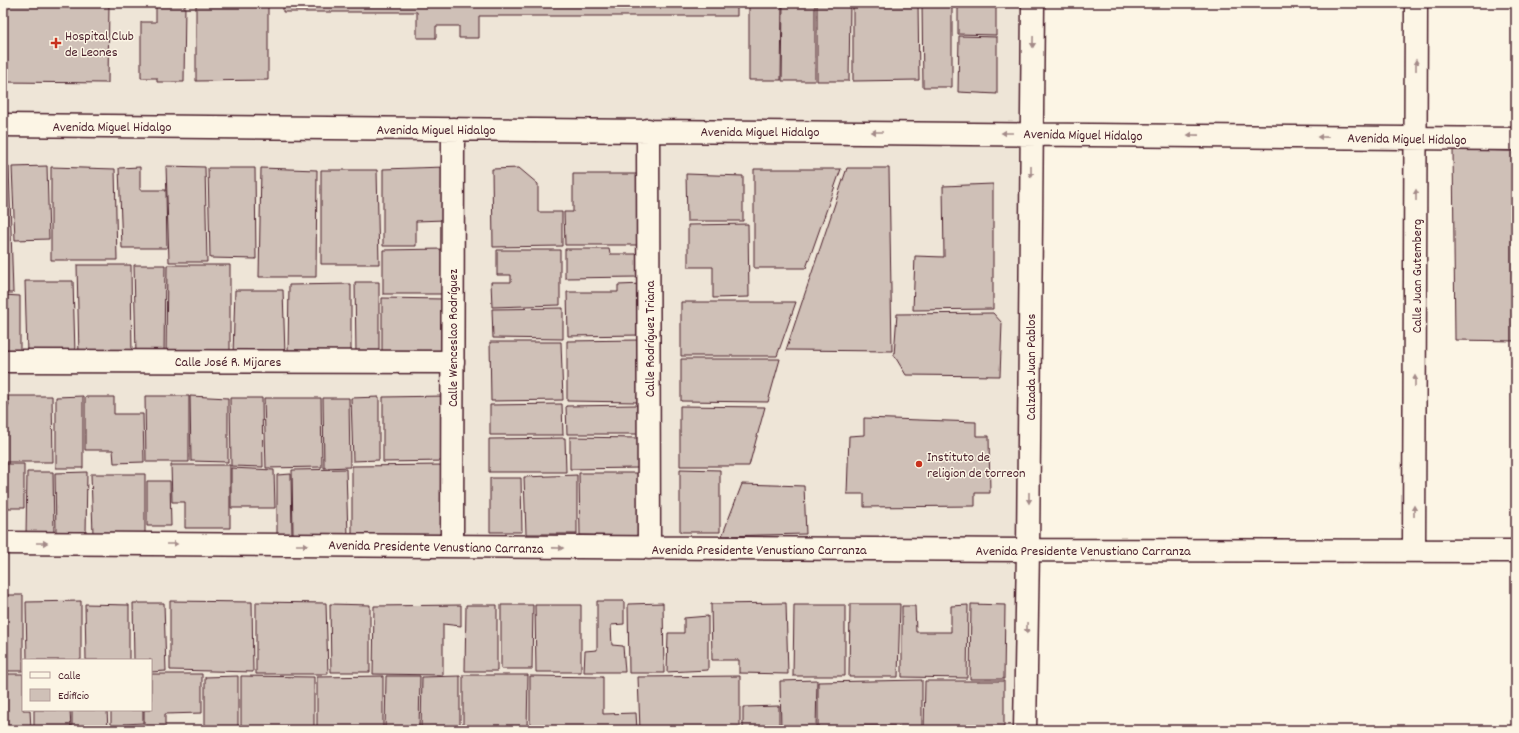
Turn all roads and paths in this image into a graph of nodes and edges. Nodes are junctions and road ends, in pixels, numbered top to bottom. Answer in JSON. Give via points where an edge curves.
{"nodes":[{"id":1,"x":1033,"y":3,"type":"edge"},
{"id":2,"x":1416,"y":3,"type":"edge"},
{"id":3,"x":3,"y":125,"type":"edge"},
{"id":4,"x":453,"y":129,"type":"junction"},
{"id":5,"x":648,"y":130,"type":"junction"},
{"id":6,"x":1032,"y":134,"type":"junction"},
{"id":7,"x":1417,"y":138,"type":"junction"},
{"id":8,"x":1516,"y":139,"type":"edge"},
{"id":9,"x":3,"y":361,"type":"edge"},
{"id":10,"x":453,"y":362,"type":"junction"},
{"id":11,"x":3,"y":543,"type":"edge"},
{"id":12,"x":452,"y":546,"type":"junction"},
{"id":13,"x":649,"y":548,"type":"junction"},
{"id":14,"x":1028,"y":550,"type":"junction"},
{"id":15,"x":1414,"y":550,"type":"junction"},
{"id":16,"x":1516,"y":551,"type":"edge"},
{"id":17,"x":1024,"y":730,"type":"edge"}],
"edges":[{"from":1,"to":6,"type":"street","name":"Calzada Juan Pablos","one_way":true},
{"from":7,"to":2,"type":"street","name":"Calle Juan Gutemberg","one_way":true},
{"from":3,"to":4,"type":"street","name":"Avenida Miguel Hidalgo"},
{"from":4,"to":5,"type":"street","name":"Avenida Miguel Hidalgo"},
{"from":4,"to":10,"type":"street","name":"Calle Wenceslao Rodríguez"},
{"from":6,"to":5,"type":"street","name":"Avenida Miguel Hidalgo","one_way":true},
{"from":5,"to":13,"type":"street","name":"Calle Rodríguez Triana"},
{"from":7,"to":6,"type":"street","name":"Avenida Miguel Hidalgo","one_way":true},
{"from":6,"to":14,"type":"street","name":"Calzada Juan Pablos","one_way":true},
{"from":7,"to":8,"type":"street","name":"Avenida Miguel Hidalgo"},
{"from":15,"to":7,"type":"street","name":"Calle Juan Gutemberg","one_way":true},
{"from":9,"to":10,"type":"street","name":"Calle José R. Mijares"},
{"from":10,"to":12,"type":"street","name":"Calle Wenceslao Rodríguez"},
{"from":11,"to":12,"type":"street","name":"Avenida Presidente Venustiano Carranza","one_way":true},
{"from":12,"to":13,"type":"street","name":"Avenida Presidente Venustiano Carranza","one_way":true},
{"from":13,"to":14,"type":"street","name":"Avenida Presidente Venustiano Carranza"},
{"from":14,"to":15,"type":"street","name":"Avenida Presidente Venustiano Carranza"},
{"from":14,"to":17,"type":"street","name":"Calzada Juan Pablos","one_way":true},
{"from":15,"to":16,"type":"street","name":"Avenida Presidente Venustiano Carranza"}]}
